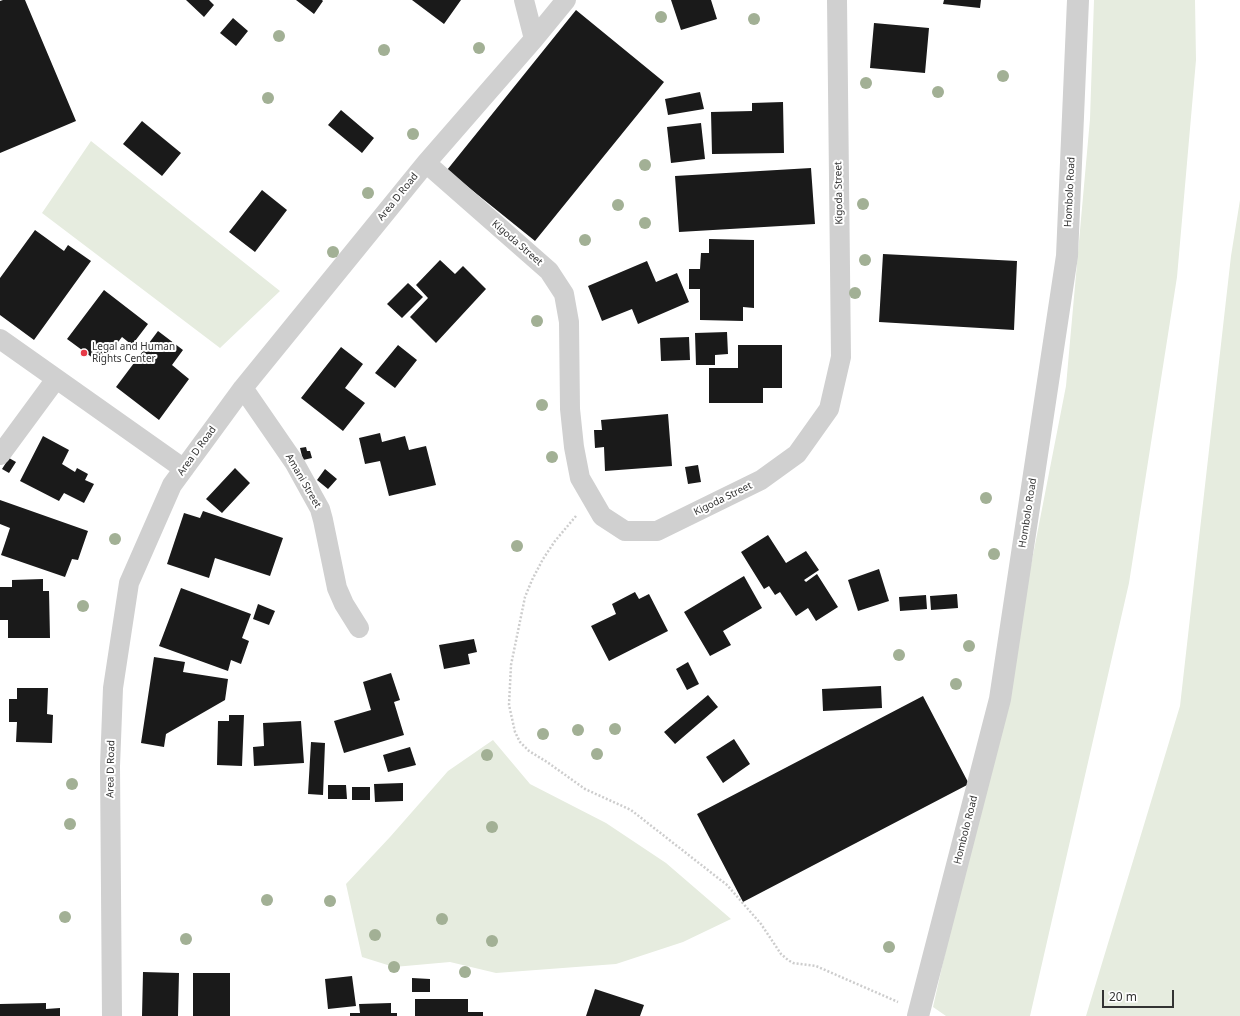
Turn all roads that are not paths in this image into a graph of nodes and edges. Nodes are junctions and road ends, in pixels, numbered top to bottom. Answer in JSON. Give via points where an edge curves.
{"nodes":[{"id":1,"x":524,"y":0,"type":"edge"},
{"id":2,"x":566,"y":0,"type":"edge"},
{"id":3,"x":837,"y":0,"type":"edge"},
{"id":4,"x":1078,"y":0,"type":"edge"},
{"id":5,"x":534,"y":39,"type":"junction"},
{"id":6,"x":426,"y":163,"type":"junction"},
{"id":7,"x":0,"y":339,"type":"edge"},
{"id":8,"x":56,"y":379,"type":"junction"},
{"id":9,"x":243,"y":388,"type":"junction"},
{"id":10,"x":0,"y":454,"type":"edge"},
{"id":11,"x":184,"y":469,"type":"junction"},
{"id":12,"x":359,"y":628,"type":"dead end"},
{"id":13,"x":918,"y":1013,"type":"edge"},
{"id":14,"x":112,"y":1016,"type":"edge"}],
"edges":[{"from":1,"to":5,"type":"street"},
{"from":2,"to":5,"type":"street","name":"Area D Road"},
{"from":3,"to":6,"type":"street","name":"Kigoda Street","via":[[841,357],[830,409],[798,454],[761,480],[657,531],[625,531],[602,516],[580,478],[570,409],[569,322],[564,294],[549,271]]},
{"from":4,"to":13,"type":"street","name":"Hombolo Road","via":[[1067,256],[1000,699]]},
{"from":5,"to":6,"type":"street","name":"Area D Road"},
{"from":6,"to":9,"type":"street","name":"Area D Road"},
{"from":7,"to":8,"type":"street"},
{"from":8,"to":10,"type":"street"},
{"from":8,"to":11,"type":"street"},
{"from":9,"to":11,"type":"street","name":"Area D Road"},
{"from":9,"to":12,"type":"street","name":"Amani Street","via":[[294,462],[320,509],[337,588]]},
{"from":11,"to":14,"type":"street","name":"Area D Road","via":[[172,485],[129,583],[113,688],[110,766]]}]}
